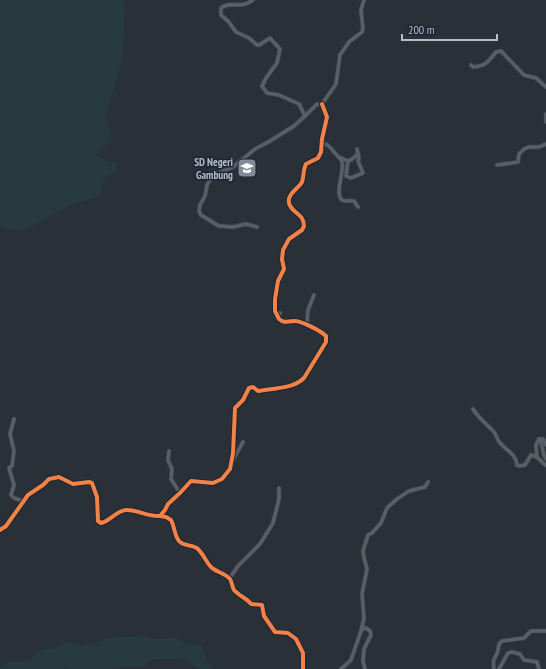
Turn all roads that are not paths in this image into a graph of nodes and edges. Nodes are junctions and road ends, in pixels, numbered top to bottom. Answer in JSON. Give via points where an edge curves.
{"nodes":[{"id":1,"x":253,"y":0,"type":"edge"},
{"id":2,"x":364,"y":0,"type":"edge"},
{"id":3,"x":471,"y":65,"type":"dead end"},
{"id":4,"x":546,"y":87,"type":"edge"},
{"id":5,"x":322,"y":104,"type":"junction"},
{"id":6,"x":546,"y":114,"type":"edge"},
{"id":7,"x":304,"y":116,"type":"junction"},
{"id":8,"x":546,"y":122,"type":"edge"},
{"id":9,"x":322,"y":143,"type":"junction"},
{"id":10,"x":546,"y":144,"type":"edge"},
{"id":11,"x":357,"y":149,"type":"dead end"},
{"id":12,"x":358,"y":154,"type":"junction"},
{"id":13,"x":339,"y":157,"type":"junction"},
{"id":14,"x":348,"y":161,"type":"junction"},
{"id":15,"x":497,"y":164,"type":"dead end"},
{"id":16,"x":358,"y":207,"type":"dead end"},
{"id":17,"x":257,"y":227,"type":"dead end"},
{"id":18,"x":314,"y":294,"type":"dead end"},
{"id":19,"x":280,"y":313,"type":"dead end"},
{"id":20,"x":277,"y":318,"type":"junction"},
{"id":21,"x":307,"y":325,"type":"junction"},
{"id":22,"x":473,"y":409,"type":"dead end"},
{"id":23,"x":14,"y":420,"type":"dead end"},
{"id":24,"x":539,"y":439,"type":"junction"},
{"id":25,"x":243,"y":442,"type":"dead end"},
{"id":26,"x":546,"y":445,"type":"edge"},
{"id":27,"x":169,"y":451,"type":"dead end"},
{"id":28,"x":537,"y":457,"type":"junction"},
{"id":29,"x":546,"y":458,"type":"edge"},
{"id":30,"x":544,"y":465,"type":"dead end"},
{"id":31,"x":230,"y":469,"type":"junction"},
{"id":32,"x":428,"y":482,"type":"dead end"},
{"id":33,"x":279,"y":488,"type":"dead end"},
{"id":34,"x":180,"y":494,"type":"junction"},
{"id":35,"x":22,"y":501,"type":"junction"},
{"id":36,"x":160,"y":516,"type":"junction"},
{"id":37,"x":0,"y":530,"type":"edge"},
{"id":38,"x":230,"y":579,"type":"junction"},
{"id":39,"x":360,"y":631,"type":"junction"},
{"id":40,"x":546,"y":631,"type":"edge"},
{"id":41,"x":302,"y":669,"type":"edge"},
{"id":42,"x":341,"y":669,"type":"edge"},
{"id":43,"x":364,"y":669,"type":"edge"},
{"id":44,"x":494,"y":669,"type":"edge"},
{"id":45,"x":499,"y":669,"type":"edge"},
{"id":46,"x":539,"y":669,"type":"edge"}],
"edges":[{"from":1,"to":7,"type":"street","via":[[243,5],[224,6],[220,10],[221,15],[236,32],[257,45],[270,38],[280,49],[277,63],[262,83],[262,87],[268,93],[298,104]]},
{"from":2,"to":5,"type":"street","via":[[362,32],[349,42],[340,55],[336,84]]},
{"from":3,"to":4,"type":"street","via":[[485,65],[496,52],[501,51],[524,75],[536,78]]},
{"from":5,"to":7,"type":"street","via":[[317,104]]},
{"from":5,"to":9,"type":"street","via":[[327,117]]},
{"from":6,"to":8,"type":"street"},
{"from":7,"to":17,"type":"street","via":[[294,126],[255,149],[233,166],[213,175],[207,185],[199,208],[201,215],[219,226],[233,227],[246,224]]},
{"from":9,"to":13,"type":"street","via":[[331,147]]},
{"from":9,"to":20,"type":"street","via":[[321,155],[306,164],[302,181],[289,198],[289,205],[302,217],[304,226],[289,239],[283,250],[284,268],[278,281],[275,299]]},
{"from":10,"to":15,"type":"street","via":[[524,149],[518,156],[518,162]]},
{"from":11,"to":12,"type":"street"},
{"from":12,"to":14,"type":"street"},
{"from":12,"to":14,"type":"street","via":[[363,172],[352,178],[346,177]]},
{"from":13,"to":14,"type":"street"},
{"from":13,"to":16,"type":"street","via":[[343,168],[340,197],[345,201],[354,201]]},
{"from":18,"to":21,"type":"street","via":[[308,310]]},
{"from":19,"to":20,"type":"street"},
{"from":20,"to":21,"type":"street","via":[[284,322],[295,321]]},
{"from":21,"to":31,"type":"street","via":[[326,335],[326,342],[300,382],[260,391],[252,387],[247,390],[243,400],[235,408]]},
{"from":22,"to":28,"type":"street","via":[[494,432],[499,443],[513,455],[517,465],[525,465],[531,455]]},
{"from":23,"to":35,"type":"street","via":[[10,432],[14,456],[13,466],[9,468],[14,485],[11,495]]},
{"from":24,"to":26,"type":"street","via":[[543,439]]},
{"from":24,"to":28,"type":"street","via":[[536,445]]},
{"from":24,"to":29,"type":"street"},
{"from":25,"to":31,"type":"street"},
{"from":27,"to":34,"type":"street","via":[[172,479]]},
{"from":28,"to":30,"type":"street"},
{"from":31,"to":34,"type":"street","via":[[216,482],[191,481]]},
{"from":32,"to":39,"type":"street","via":[[423,488],[409,491],[396,499],[387,508],[381,523],[368,535],[363,551],[367,568],[362,594],[364,618]]},
{"from":33,"to":38,"type":"street","via":[[273,523],[260,544],[238,566]]},
{"from":34,"to":36,"type":"street","via":[[168,504]]},
{"from":35,"to":36,"type":"street","via":[[49,480],[61,478],[74,484],[91,482],[97,497],[98,521],[103,523],[127,510]]},
{"from":35,"to":37,"type":"street","via":[[6,526]]},
{"from":36,"to":38,"type":"street","via":[[171,520],[176,538],[180,542],[195,547],[212,568]]},
{"from":38,"to":41,"type":"street","via":[[234,590],[240,596],[249,600],[251,604],[262,604],[264,616],[274,631],[288,633],[296,639],[303,653]]},
{"from":39,"to":42,"type":"street","via":[[350,660]]},
{"from":39,"to":43,"type":"street","via":[[367,628],[371,635],[364,649]]},
{"from":40,"to":44,"type":"street","via":[[532,631],[524,638],[502,641],[493,660]]},
{"from":45,"to":46,"type":"street","via":[[507,655],[512,652],[520,654],[524,660],[537,662]]}]}
